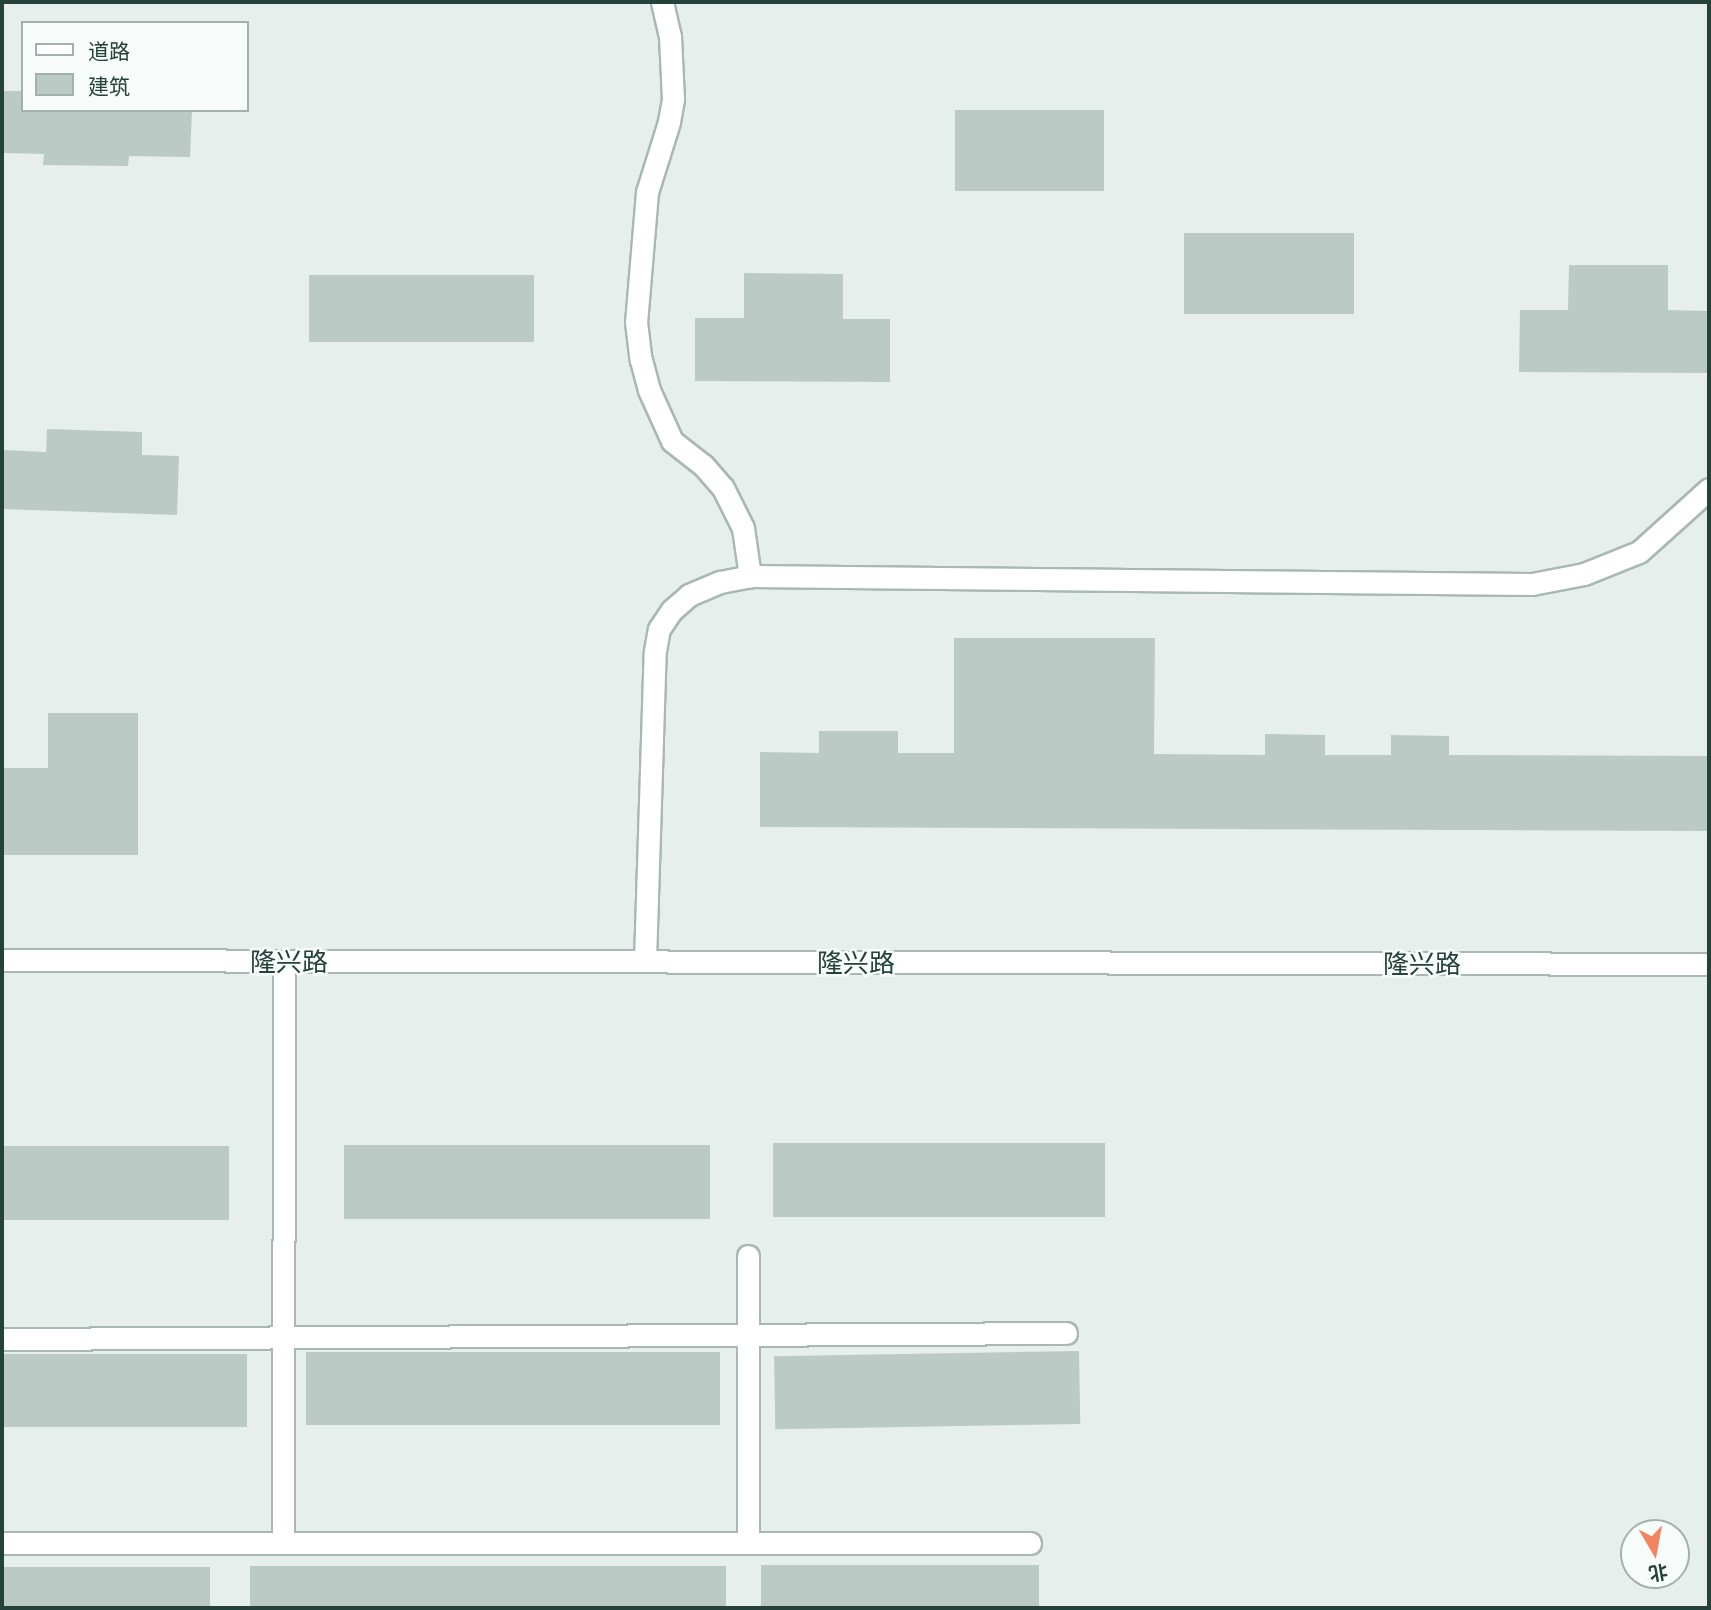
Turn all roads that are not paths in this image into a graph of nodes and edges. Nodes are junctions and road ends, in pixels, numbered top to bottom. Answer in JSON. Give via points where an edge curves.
{"nodes":[{"id":1,"x":662,"y":2,"type":"edge"},
{"id":2,"x":1709,"y":489,"type":"edge"},
{"id":3,"x":750,"y":576,"type":"junction"},
{"id":4,"x":2,"y":960,"type":"edge"},
{"id":5,"x":284,"y":961,"type":"junction"},
{"id":6,"x":645,"y":961,"type":"junction"},
{"id":7,"x":1709,"y":964,"type":"edge"},
{"id":8,"x":748,"y":1256,"type":"dead end"},
{"id":9,"x":1066,"y":1333,"type":"dead end"},
{"id":10,"x":748,"y":1335,"type":"junction"},
{"id":11,"x":284,"y":1338,"type":"junction"},
{"id":12,"x":2,"y":1339,"type":"edge"},
{"id":13,"x":284,"y":1543,"type":"junction"},
{"id":14,"x":748,"y":1543,"type":"junction"},
{"id":15,"x":1030,"y":1543,"type":"dead end"},
{"id":16,"x":2,"y":1544,"type":"edge"}],
"edges":[{"from":1,"to":3,"type":"street","via":[[670,36],[673,99],[647,192],[636,322],[641,360],[671,441],[703,465],[723,488],[743,528]]},
{"from":2,"to":3,"type":"street","via":[[1639,552],[1584,574],[1532,584]]},
{"from":3,"to":6,"type":"street","via":[[689,595],[659,629]]},
{"from":4,"to":5,"type":"street","name":"隆兴路"},
{"from":5,"to":6,"type":"street","name":"隆兴路"},
{"from":5,"to":11,"type":"street"},
{"from":6,"to":7,"type":"street","name":"隆兴路"},
{"from":8,"to":10,"type":"street"},
{"from":9,"to":10,"type":"street"},
{"from":10,"to":11,"type":"street"},
{"from":10,"to":14,"type":"street"},
{"from":11,"to":12,"type":"street"},
{"from":11,"to":13,"type":"street"},
{"from":13,"to":14,"type":"street"},
{"from":13,"to":16,"type":"street"},
{"from":14,"to":15,"type":"street"}]}
